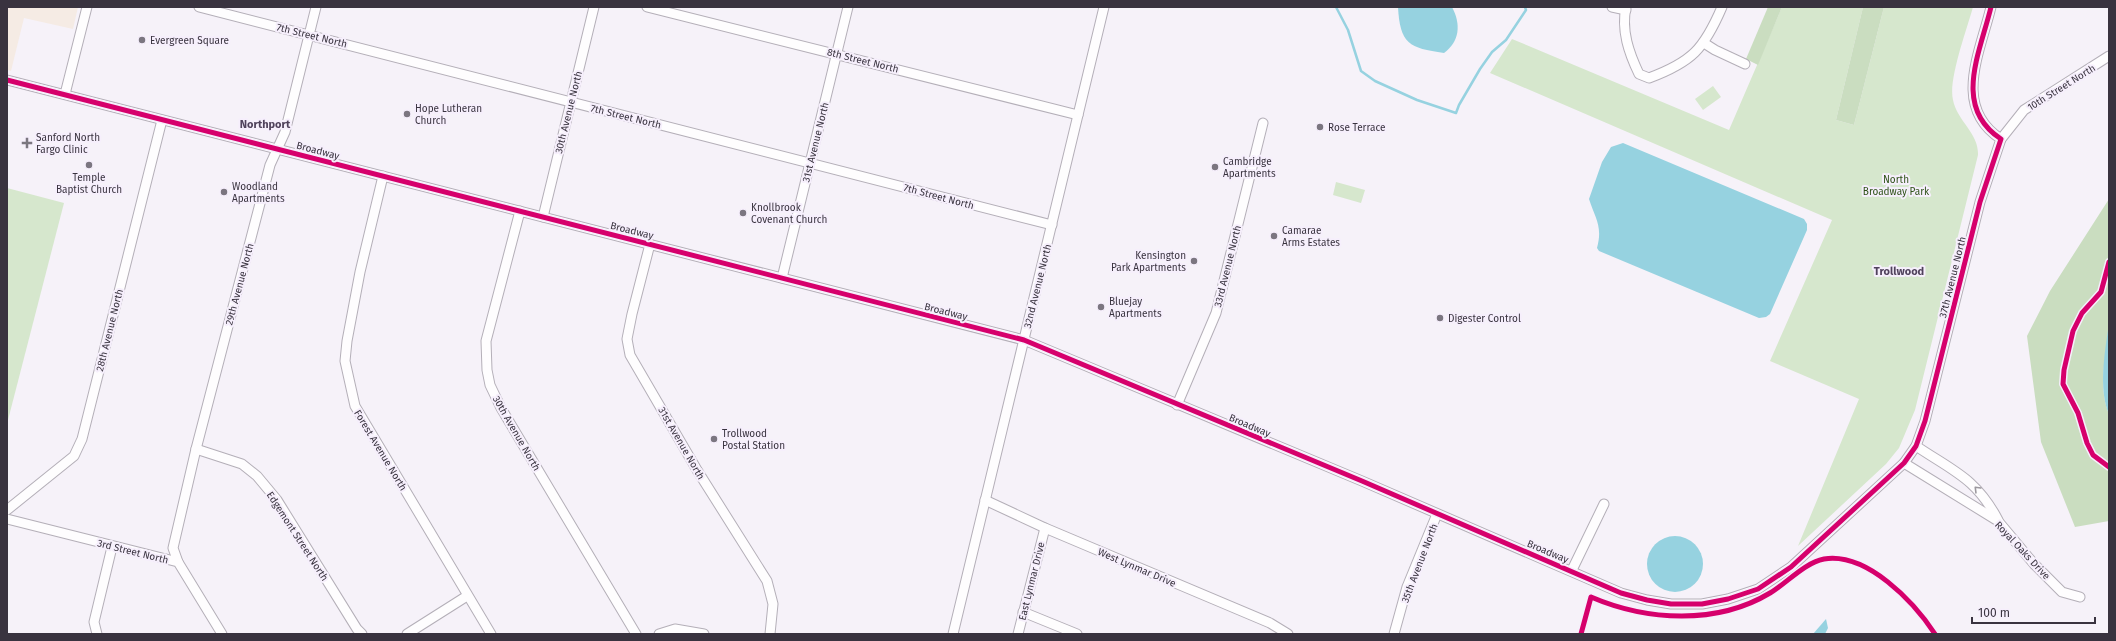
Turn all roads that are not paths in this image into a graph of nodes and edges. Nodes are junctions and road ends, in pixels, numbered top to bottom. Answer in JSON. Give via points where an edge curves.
{"nodes":[{"id":1,"x":87,"y":7,"type":"edge"},
{"id":2,"x":199,"y":7,"type":"edge"},
{"id":3,"x":316,"y":7,"type":"edge"},
{"id":4,"x":594,"y":7,"type":"edge"},
{"id":5,"x":647,"y":7,"type":"edge"},
{"id":6,"x":848,"y":7,"type":"edge"},
{"id":7,"x":1103,"y":7,"type":"edge"},
{"id":8,"x":1612,"y":7,"type":"edge"},
{"id":9,"x":1722,"y":7,"type":"edge"},
{"id":10,"x":1991,"y":7,"type":"edge"},
{"id":11,"x":1626,"y":8,"type":"edge"},
{"id":12,"x":309,"y":35,"type":"junction"},
{"id":13,"x":1704,"y":43,"type":"junction"},
{"id":14,"x":837,"y":53,"type":"junction"},
{"id":15,"x":2109,"y":56,"type":"edge"},
{"id":16,"x":1746,"y":64,"type":"dead end"},
{"id":17,"x":7,"y":80,"type":"edge"},
{"id":18,"x":65,"y":94,"type":"junction"},
{"id":19,"x":571,"y":102,"type":"junction"},
{"id":20,"x":1078,"y":115,"type":"junction"},
{"id":21,"x":162,"y":120,"type":"junction"},
{"id":22,"x":1263,"y":123,"type":"dead end"},
{"id":23,"x":2001,"y":139,"type":"junction"},
{"id":24,"x":278,"y":148,"type":"junction"},
{"id":25,"x":810,"y":162,"type":"junction"},
{"id":26,"x":383,"y":176,"type":"junction"},
{"id":27,"x":520,"y":211,"type":"junction"},
{"id":28,"x":543,"y":217,"type":"junction"},
{"id":29,"x":1052,"y":225,"type":"junction"},
{"id":30,"x":650,"y":244,"type":"junction"},
{"id":31,"x":782,"y":278,"type":"junction"},
{"id":32,"x":1024,"y":340,"type":"junction"},
{"id":33,"x":1176,"y":405,"type":"junction"},
{"id":34,"x":1916,"y":446,"type":"junction"},
{"id":35,"x":196,"y":448,"type":"junction"},
{"id":36,"x":1904,"y":463,"type":"junction"},
{"id":37,"x":985,"y":500,"type":"junction"},
{"id":38,"x":1604,"y":504,"type":"dead end"},
{"id":39,"x":7,"y":510,"type":"edge"},
{"id":40,"x":1437,"y":514,"type":"junction"},
{"id":41,"x":7,"y":519,"type":"edge"},
{"id":42,"x":1998,"y":521,"type":"junction"},
{"id":43,"x":1045,"y":528,"type":"junction"},
{"id":44,"x":1832,"y":530,"type":"joint"},
{"id":45,"x":112,"y":546,"type":"junction"},
{"id":46,"x":178,"y":562,"type":"junction"},
{"id":47,"x":1572,"y":570,"type":"junction"},
{"id":48,"x":467,"y":596,"type":"junction"},
{"id":49,"x":2080,"y":597,"type":"dead end"},
{"id":50,"x":1023,"y":612,"type":"junction"},
{"id":51,"x":97,"y":634,"type":"edge"},
{"id":52,"x":222,"y":634,"type":"edge"},
{"id":53,"x":362,"y":634,"type":"edge"},
{"id":54,"x":407,"y":634,"type":"edge"},
{"id":55,"x":491,"y":634,"type":"edge"},
{"id":56,"x":636,"y":634,"type":"edge"},
{"id":57,"x":659,"y":634,"type":"edge"},
{"id":58,"x":704,"y":634,"type":"edge"},
{"id":59,"x":770,"y":634,"type":"edge"},
{"id":60,"x":953,"y":634,"type":"edge"},
{"id":61,"x":1018,"y":634,"type":"edge"},
{"id":62,"x":1077,"y":634,"type":"edge"},
{"id":63,"x":1288,"y":634,"type":"edge"},
{"id":64,"x":1394,"y":634,"type":"edge"}],
"edges":[{"from":1,"to":18,"type":"street"},
{"from":2,"to":12,"type":"street","name":"7th Street North"},
{"from":3,"to":12,"type":"street","name":"29th Avenue North"},
{"from":4,"to":19,"type":"street","name":"30th Avenue North"},
{"from":5,"to":14,"type":"street","name":"8th Street North"},
{"from":6,"to":14,"type":"street","name":"31st Avenue North"},
{"from":7,"to":20,"type":"street","name":"32nd Avenue North"},
{"from":8,"to":11,"type":"street"},
{"from":9,"to":13,"type":"street"},
{"from":10,"to":23,"type":"street","via":[[1973,78],[1973,98],[1980,120]]},
{"from":11,"to":13,"type":"street","via":[[1625,34],[1639,74],[1650,78],[1667,71],[1687,60]]},
{"from":12,"to":19,"type":"street","name":"7th Street North"},
{"from":12,"to":24,"type":"street","name":"29th Avenue North","via":[[285,132]]},
{"from":13,"to":16,"type":"street"},
{"from":14,"to":20,"type":"street","name":"8th Street North"},
{"from":14,"to":25,"type":"street","name":"31st Avenue North"},
{"from":15,"to":23,"type":"street","name":"10th Street North","via":[[2029,106]]},
{"from":17,"to":18,"type":"street","name":"Broadway"},
{"from":18,"to":21,"type":"street","name":"Broadway"},
{"from":19,"to":25,"type":"street","name":"7th Street North"},
{"from":19,"to":28,"type":"street","name":"30th Avenue North"},
{"from":20,"to":29,"type":"street","name":"32nd Avenue North"},
{"from":21,"to":24,"type":"street","name":"Broadway"},
{"from":21,"to":39,"type":"street","name":"28th Avenue North","via":[[82,438],[74,456]]},
{"from":22,"to":33,"type":"street","name":"33rd Avenue North","via":[[1218,306]]},
{"from":23,"to":34,"type":"street","name":"37th Avenue North","via":[[1980,202],[1931,400]]},
{"from":24,"to":26,"type":"street","name":"Broadway"},
{"from":24,"to":35,"type":"street","name":"29th Avenue North","via":[[270,166]]},
{"from":25,"to":29,"type":"street","name":"7th Street North"},
{"from":25,"to":31,"type":"street","name":"31st Avenue North"},
{"from":26,"to":27,"type":"street","name":"Broadway"},
{"from":26,"to":48,"type":"street","name":"Forest Avenue North","via":[[360,272],[347,341],[345,361],[348,381],[355,406]]},
{"from":27,"to":28,"type":"street","name":"Broadway"},
{"from":27,"to":56,"type":"street","name":"30th Avenue North","via":[[486,341],[490,385],[501,408]]},
{"from":28,"to":30,"type":"street","name":"Broadway"},
{"from":29,"to":32,"type":"street","name":"32nd Avenue North"},
{"from":30,"to":31,"type":"street","name":"Broadway"},
{"from":30,"to":59,"type":"street","name":"31st Avenue North","via":[[627,339],[630,355],[697,470],[767,581],[773,604]]},
{"from":31,"to":32,"type":"street","name":"Broadway"},
{"from":32,"to":33,"type":"street","name":"Broadway"},
{"from":32,"to":37,"type":"street","name":"32nd Avenue North"},
{"from":33,"to":40,"type":"street","name":"Broadway"},
{"from":34,"to":36,"type":"street","name":"37th Avenue North"},
{"from":42,"to":34,"type":"street","one_way":true,"via":[[1983,495],[1970,481]]},
{"from":35,"to":46,"type":"street","name":"29th Avenue North","via":[[173,548]]},
{"from":35,"to":53,"type":"street","name":"Edgemont Street North","via":[[242,464],[257,476],[277,500]]},
{"from":36,"to":42,"type":"street","name":"Royal Oaks Drive"},
{"from":36,"to":44,"type":"street","name":"37th Avenue North"},
{"from":37,"to":43,"type":"street","name":"West Lynmar Drive"},
{"from":37,"to":60,"type":"street","name":"32nd Avenue North"},
{"from":38,"to":47,"type":"street"},
{"from":40,"to":47,"type":"street","name":"Broadway"},
{"from":40,"to":64,"type":"street","name":"35th Avenue North","via":[[1407,587]]},
{"from":41,"to":45,"type":"street","name":"3rd Street North"},
{"from":42,"to":49,"type":"street","name":"Royal Oaks Drive","via":[[2034,564],[2062,592]]},
{"from":43,"to":50,"type":"street","name":"East Lynmar Drive"},
{"from":43,"to":63,"type":"street","name":"West Lynmar Drive","via":[[1270,623]]},
{"from":44,"to":47,"type":"street","name":"Broadway","via":[[1790,567],[1758,589],[1702,604],[1671,604],[1647,600],[1621,593]]},
{"from":45,"to":46,"type":"street","name":"3rd Street North"},
{"from":45,"to":51,"type":"street","via":[[94,622]]},
{"from":46,"to":52,"type":"street","name":"3rd Street North"},
{"from":48,"to":54,"type":"street"},
{"from":48,"to":55,"type":"street","name":"Forest Avenue North"},
{"from":50,"to":61,"type":"street","name":"East Lynmar Drive"},
{"from":50,"to":62,"type":"street"},
{"from":57,"to":58,"type":"street","via":[[675,629]]}]}
